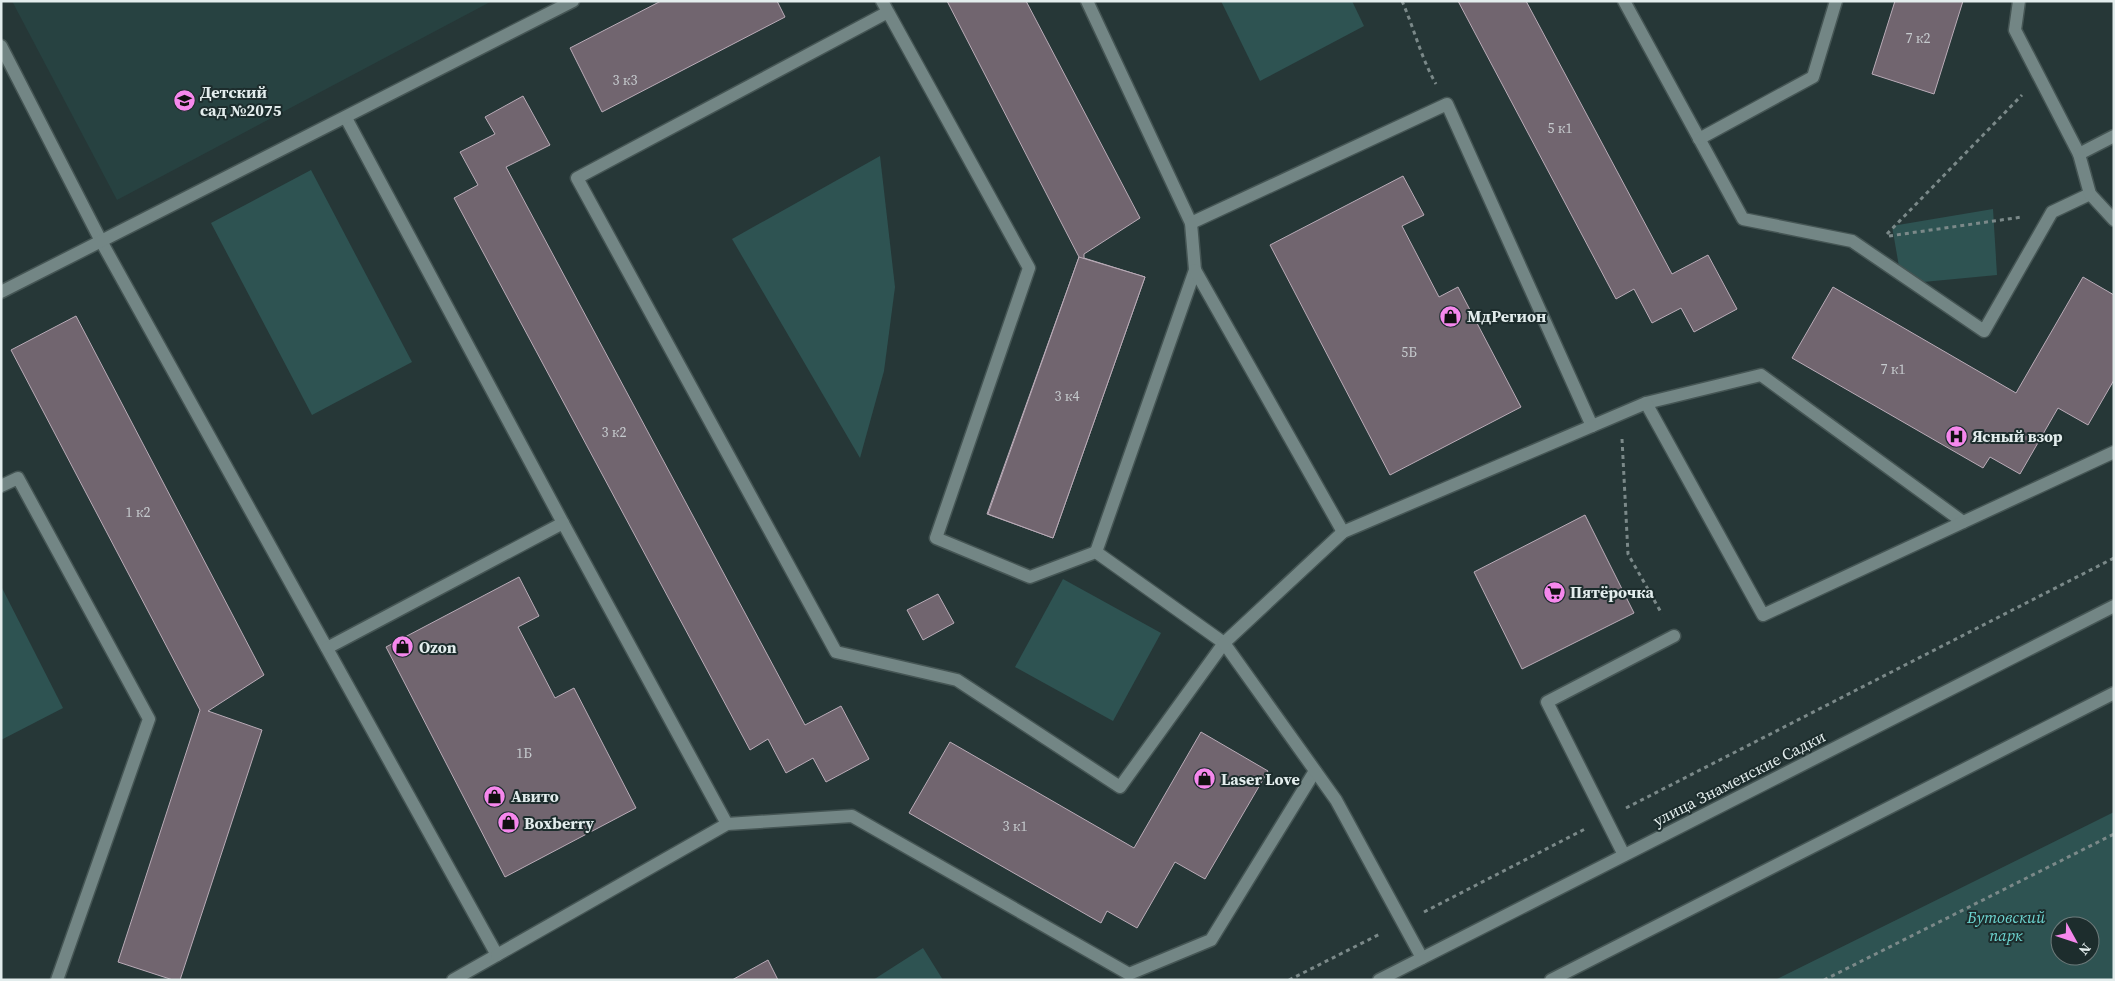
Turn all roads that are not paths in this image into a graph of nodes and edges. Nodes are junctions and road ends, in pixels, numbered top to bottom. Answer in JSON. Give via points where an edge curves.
{"nodes":[{"id":1,"x":572,"y":1,"type":"edge"},
{"id":2,"x":1087,"y":1,"type":"edge"},
{"id":3,"x":1624,"y":1,"type":"edge"},
{"id":4,"x":1836,"y":1,"type":"edge"},
{"id":5,"x":2019,"y":1,"type":"edge"},
{"id":6,"x":885,"y":6,"type":"edge"},
{"id":7,"x":1,"y":46,"type":"edge"},
{"id":8,"x":346,"y":118,"type":"junction"},
{"id":9,"x":2114,"y":136,"type":"edge"},
{"id":10,"x":1699,"y":138,"type":"junction"},
{"id":11,"x":2078,"y":154,"type":"junction"},
{"id":12,"x":2090,"y":194,"type":"junction"},
{"id":13,"x":2114,"y":220,"type":"edge"},
{"id":14,"x":1191,"y":223,"type":"junction"},
{"id":15,"x":101,"y":241,"type":"junction"},
{"id":16,"x":1195,"y":270,"type":"junction"},
{"id":17,"x":1,"y":292,"type":"edge"},
{"id":18,"x":1646,"y":403,"type":"junction"},
{"id":19,"x":1592,"y":426,"type":"junction"},
{"id":20,"x":2114,"y":452,"type":"edge"},
{"id":21,"x":1,"y":486,"type":"edge"},
{"id":22,"x":1963,"y":522,"type":"junction"},
{"id":23,"x":563,"y":523,"type":"junction"},
{"id":24,"x":1342,"y":532,"type":"junction"},
{"id":25,"x":1096,"y":552,"type":"junction"},
{"id":26,"x":2114,"y":606,"type":"edge"},
{"id":27,"x":1674,"y":636,"type":"road end"},
{"id":28,"x":1224,"y":644,"type":"junction"},
{"id":29,"x":327,"y":648,"type":"junction"},
{"id":30,"x":2114,"y":694,"type":"edge"},
{"id":31,"x":1315,"y":771,"type":"junction"},
{"id":32,"x":727,"y":824,"type":"junction"},
{"id":33,"x":1624,"y":855,"type":"junction"},
{"id":34,"x":497,"y":955,"type":"junction"},
{"id":35,"x":1422,"y":958,"type":"junction"},
{"id":36,"x":57,"y":980,"type":"edge"},
{"id":37,"x":453,"y":980,"type":"edge"},
{"id":38,"x":1379,"y":980,"type":"edge"},
{"id":39,"x":1551,"y":980,"type":"edge"}],
"edges":[{"from":1,"to":8,"type":"street"},
{"from":2,"to":14,"type":"street"},
{"from":3,"to":10,"type":"street"},
{"from":4,"to":10,"type":"street","via":[[1813,78]]},
{"from":5,"to":11,"type":"street","via":[[2015,30]]},
{"from":6,"to":25,"type":"street","via":[[1029,268],[936,538],[1030,577]]},
{"from":6,"to":28,"type":"street","via":[[577,178],[836,652],[957,680],[1120,786]]},
{"from":7,"to":15,"type":"street"},
{"from":8,"to":15,"type":"street"},
{"from":8,"to":23,"type":"street"},
{"from":9,"to":11,"type":"street"},
{"from":10,"to":12,"type":"street","via":[[1743,219],[1852,242],[1984,331],[2052,212]]},
{"from":11,"to":12,"type":"street"},
{"from":12,"to":13,"type":"street"},
{"from":14,"to":16,"type":"street"},
{"from":14,"to":19,"type":"street","via":[[1447,104]]},
{"from":15,"to":17,"type":"street"},
{"from":15,"to":29,"type":"street"},
{"from":16,"to":24,"type":"street"},
{"from":16,"to":25,"type":"street"},
{"from":18,"to":19,"type":"street"},
{"from":18,"to":22,"type":"street","via":[[1761,375]]},
{"from":18,"to":22,"type":"street","via":[[1763,614]]},
{"from":19,"to":24,"type":"street"},
{"from":20,"to":22,"type":"street"},
{"from":21,"to":36,"type":"street","via":[[18,478],[149,719]]},
{"from":23,"to":29,"type":"street"},
{"from":23,"to":32,"type":"street"},
{"from":24,"to":28,"type":"street"},
{"from":25,"to":28,"type":"street"},
{"from":26,"to":33,"type":"street","name":"улица Знаменские Садки"},
{"from":27,"to":33,"type":"street","via":[[1547,702]]},
{"from":28,"to":31,"type":"street"},
{"from":29,"to":34,"type":"street"},
{"from":30,"to":39,"type":"street"},
{"from":31,"to":32,"type":"street","via":[[1211,940],[1129,974],[852,816]]},
{"from":31,"to":35,"type":"street","via":[[1336,800]]},
{"from":32,"to":34,"type":"street"},
{"from":33,"to":35,"type":"street","name":"улица Знаменские Садки"},
{"from":34,"to":37,"type":"street"},
{"from":35,"to":38,"type":"street","name":"улица Знаменские Садки"}]}
